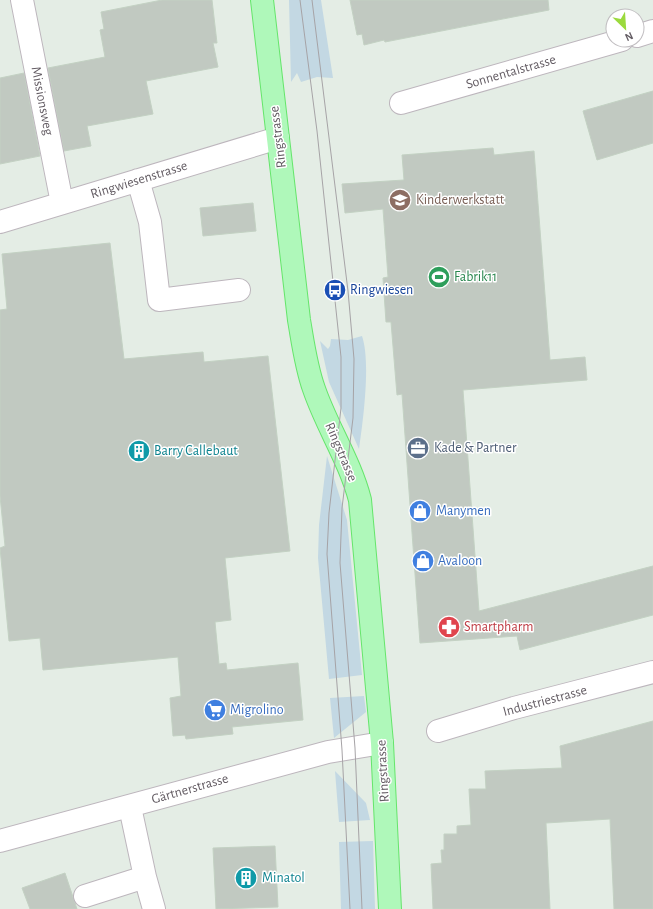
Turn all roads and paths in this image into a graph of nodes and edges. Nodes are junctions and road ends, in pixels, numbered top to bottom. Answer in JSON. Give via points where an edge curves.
{"nodes":[{"id":1,"x":22,"y":0,"type":"edge"},
{"id":2,"x":262,"y":0,"type":"edge"},
{"id":3,"x":605,"y":45,"type":"edge"},
{"id":4,"x":401,"y":103,"type":"dead end"},
{"id":5,"x":278,"y":138,"type":"junction"},
{"id":6,"x":138,"y":180,"type":"junction"},
{"id":7,"x":62,"y":203,"type":"junction"},
{"id":8,"x":0,"y":222,"type":"edge"},
{"id":9,"x":239,"y":290,"type":"dead end"},
{"id":10,"x":653,"y":672,"type":"edge"},
{"id":11,"x":438,"y":731,"type":"dead end"},
{"id":12,"x":382,"y":743,"type":"junction"},
{"id":13,"x":130,"y":807,"type":"junction"},
{"id":14,"x":0,"y":841,"type":"edge"},
{"id":15,"x":145,"y":877,"type":"junction"},
{"id":16,"x":85,"y":896,"type":"dead end"},
{"id":17,"x":154,"y":909,"type":"edge"},
{"id":18,"x":390,"y":909,"type":"edge"}],
"edges":[{"from":1,"to":7,"type":"street","name":"Missionsweg"},
{"from":2,"to":5,"type":"main road","name":"Ringstrasse"},
{"from":3,"to":4,"type":"street","name":"Sonnentalstrasse"},
{"from":5,"to":6,"type":"street","name":"Ringwiesenstrasse"},
{"from":5,"to":12,"type":"main road","name":"Ringstrasse","via":[[298,320],[304,352],[314,390],[348,464],[360,500]]},
{"from":6,"to":7,"type":"street","name":"Ringwiesenstrasse"},
{"from":6,"to":9,"type":"street","via":[[150,222],[159,300]]},
{"from":7,"to":8,"type":"street","name":"Ringwiesenstrasse"},
{"from":10,"to":11,"type":"street","name":"Industriestrasse","via":[[514,708]]},
{"from":12,"to":13,"type":"street","name":"Gärtnerstrasse","via":[[328,752]]},
{"from":12,"to":18,"type":"main road","name":"Ringstrasse"},
{"from":13,"to":14,"type":"street","name":"Gärtnerstrasse"},
{"from":13,"to":15,"type":"street"},
{"from":15,"to":16,"type":"street"},
{"from":15,"to":17,"type":"street"}]}
